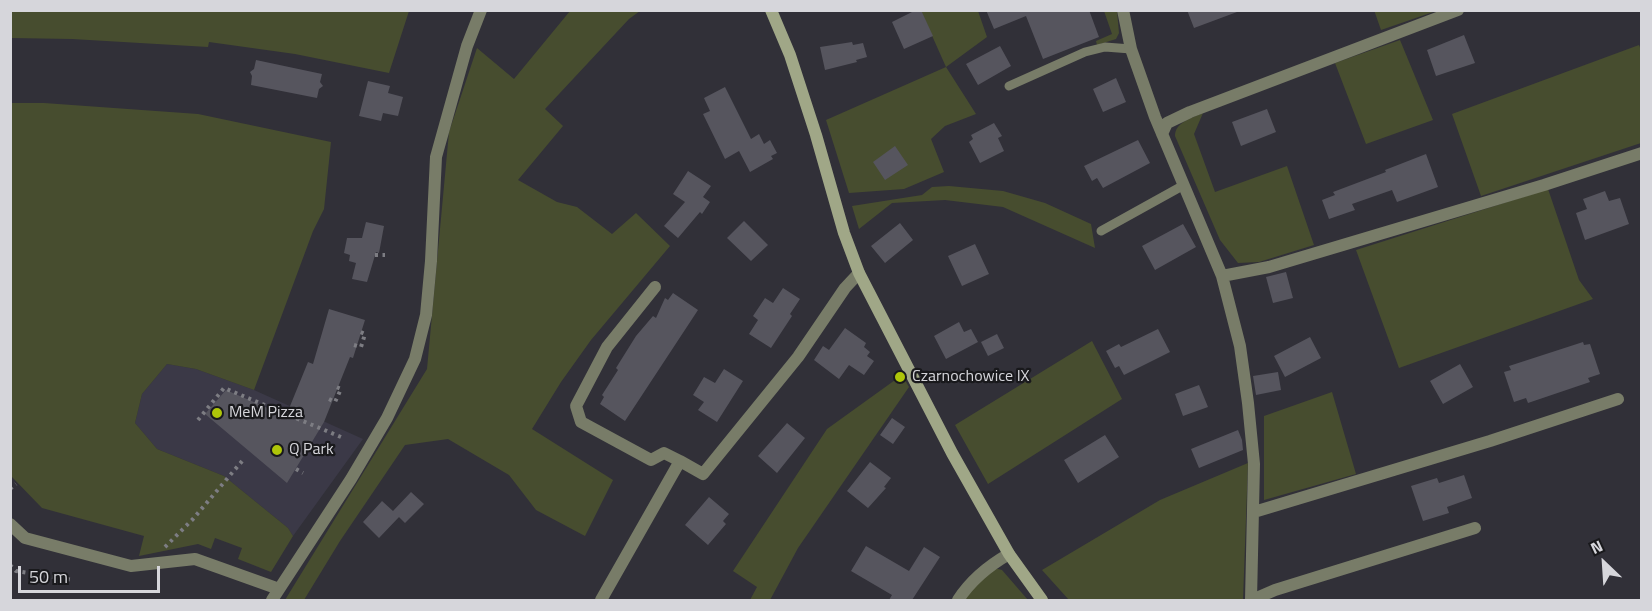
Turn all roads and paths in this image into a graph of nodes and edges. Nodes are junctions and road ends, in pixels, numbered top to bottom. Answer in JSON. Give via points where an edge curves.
{"nodes":[{"id":1,"x":480,"y":10,"type":"edge"},
{"id":2,"x":771,"y":10,"type":"edge"},
{"id":3,"x":1123,"y":10,"type":"edge"},
{"id":4,"x":1458,"y":10,"type":"edge"},
{"id":5,"x":1131,"y":49,"type":"junction"},
{"id":6,"x":1009,"y":86,"type":"dead end"},
{"id":7,"x":1162,"y":134,"type":"junction"},
{"id":8,"x":1641,"y":153,"type":"edge"},
{"id":9,"x":1184,"y":185,"type":"junction"},
{"id":10,"x":1101,"y":231,"type":"dead end"},
{"id":11,"x":375,"y":255,"type":"dead end"},
{"id":12,"x":385,"y":255,"type":"dead end"},
{"id":13,"x":859,"y":273,"type":"junction"},
{"id":14,"x":1222,"y":276,"type":"junction"},
{"id":15,"x":656,"y":287,"type":"dead end"},
{"id":16,"x":357,"y":333,"type":"dead end"},
{"id":17,"x":354,"y":343,"type":"dead end"},
{"id":18,"x":334,"y":388,"type":"dead end"},
{"id":19,"x":330,"y":398,"type":"dead end"},
{"id":20,"x":1618,"y":399,"type":"dead end"},
{"id":21,"x":198,"y":420,"type":"dead end"},
{"id":22,"x":329,"y":431,"type":"junction"},
{"id":23,"x":326,"y":436,"type":"dead end"},
{"id":24,"x":341,"y":437,"type":"dead end"},
{"id":25,"x":243,"y":460,"type":"dead end"},
{"id":26,"x":680,"y":461,"type":"junction"},
{"id":27,"x":296,"y":469,"type":"dead end"},
{"id":28,"x":303,"y":473,"type":"dead end"},
{"id":29,"x":16,"y":484,"type":"dead end"},
{"id":30,"x":10,"y":489,"type":"edge"},
{"id":31,"x":1254,"y":512,"type":"junction"},
{"id":32,"x":10,"y":524,"type":"edge"},
{"id":33,"x":1474,"y":528,"type":"dead end"},
{"id":34,"x":1009,"y":554,"type":"junction"},
{"id":35,"x":152,"y":564,"type":"junction"},
{"id":36,"x":10,"y":565,"type":"edge"},
{"id":37,"x":73,"y":580,"type":"dead end"},
{"id":38,"x":279,"y":589,"type":"junction"},
{"id":39,"x":272,"y":600,"type":"edge"},
{"id":40,"x":601,"y":600,"type":"edge"},
{"id":41,"x":958,"y":600,"type":"edge"},
{"id":42,"x":1042,"y":600,"type":"edge"},
{"id":43,"x":1251,"y":600,"type":"edge"}],
"edges":[{"from":1,"to":38,"type":"street","via":[[436,157],[426,315],[415,359],[405,385],[351,479]]},
{"from":2,"to":13,"type":"street","via":[[790,55]]},
{"from":3,"to":5,"type":"street"},
{"from":4,"to":7,"type":"street","via":[[1199,108],[1167,123]]},
{"from":5,"to":6,"type":"lane","via":[[1105,47],[1085,52]]},
{"from":5,"to":7,"type":"street"},
{"from":7,"to":9,"type":"street"},
{"from":8,"to":14,"type":"street","via":[[1269,267]]},
{"from":9,"to":10,"type":"lane"},
{"from":9,"to":14,"type":"street"},
{"from":11,"to":12,"type":"path"},
{"from":13,"to":26,"type":"street","via":[[798,357],[703,474]]},
{"from":13,"to":34,"type":"street"},
{"from":14,"to":31,"type":"street","via":[[1240,346],[1248,403]]},
{"from":15,"to":26,"type":"street","via":[[607,347],[576,406],[581,422],[651,460],[664,453]]},
{"from":16,"to":17,"type":"path","via":[[364,338],[361,347]]},
{"from":18,"to":19,"type":"path","via":[[339,393],[337,398]]},
{"from":20,"to":31,"type":"street"},
{"from":21,"to":22,"type":"path","via":[[224,388]]},
{"from":22,"to":23,"type":"path"},
{"from":22,"to":24,"type":"path"},
{"from":25,"to":35,"type":"path"},
{"from":26,"to":40,"type":"street"},
{"from":27,"to":28,"type":"path"},
{"from":29,"to":30,"type":"path"},
{"from":31,"to":43,"type":"street"},
{"from":32,"to":35,"type":"street","via":[[25,538],[133,567]]},
{"from":33,"to":43,"type":"street"},
{"from":34,"to":41,"type":"street","via":[[990,565]]},
{"from":34,"to":42,"type":"street"},
{"from":35,"to":38,"type":"street","via":[[195,559]]},
{"from":36,"to":37,"type":"path","via":[[16,571]]},
{"from":38,"to":39,"type":"street"}]}
